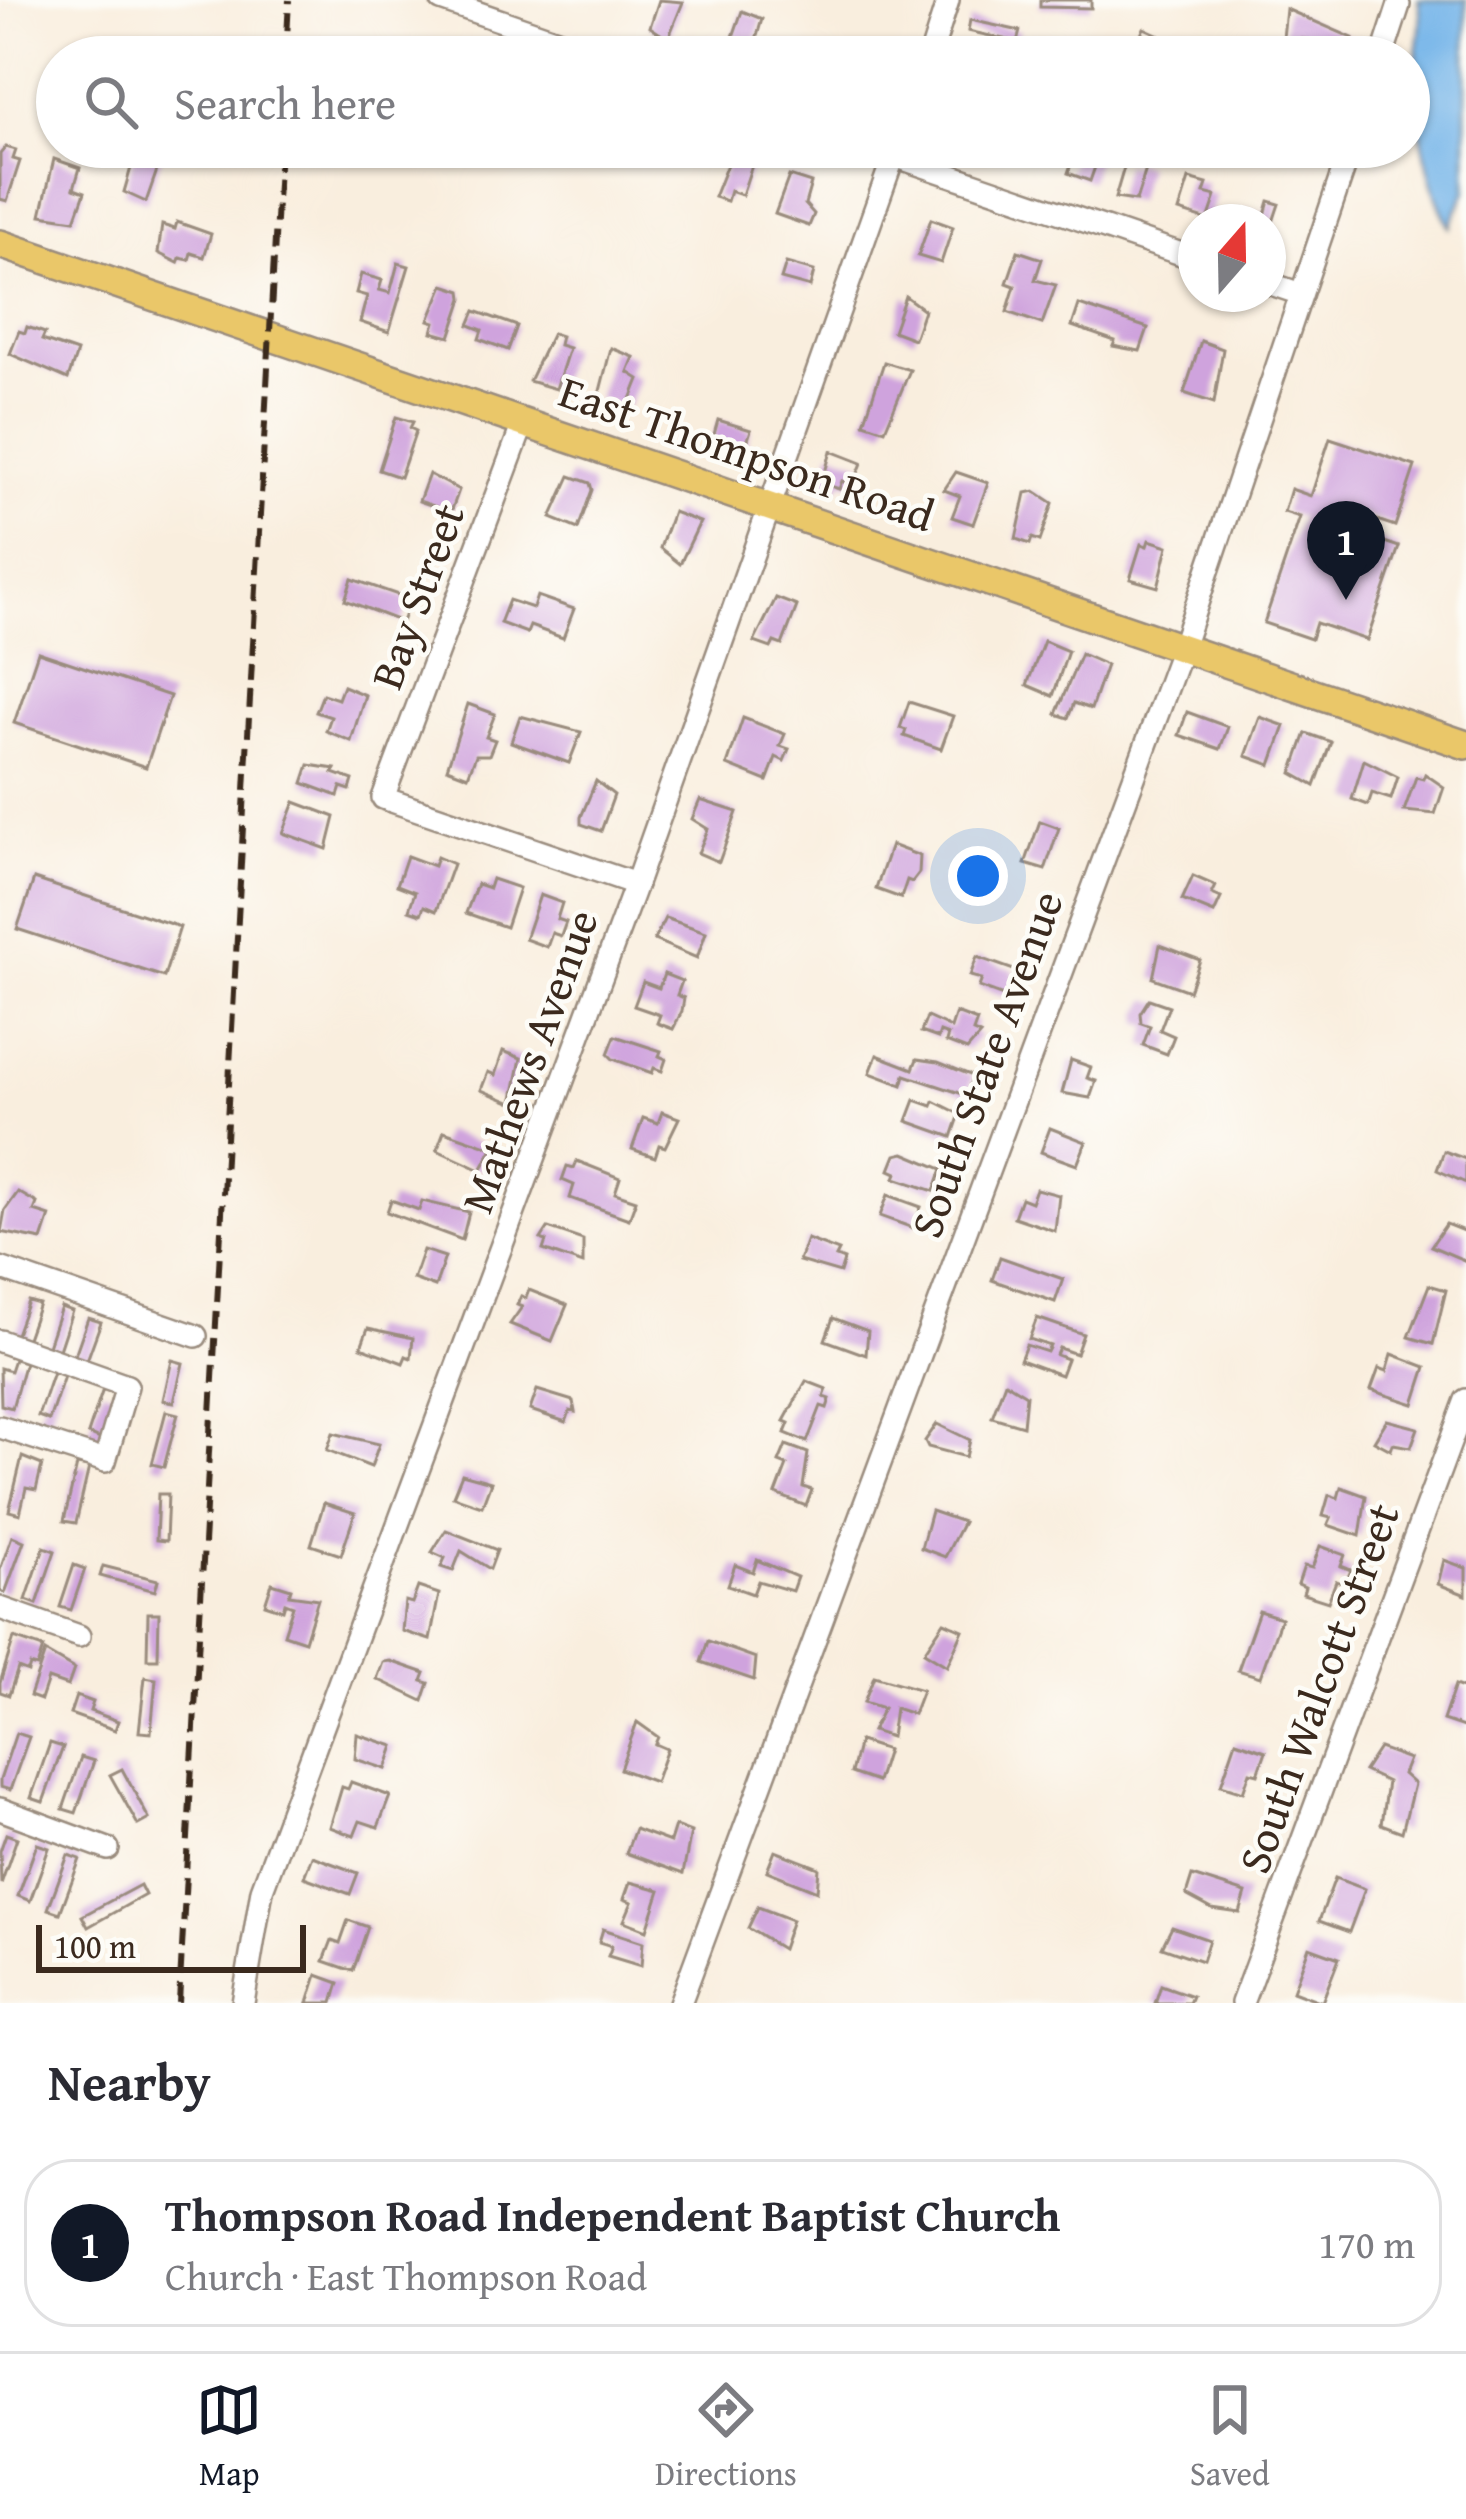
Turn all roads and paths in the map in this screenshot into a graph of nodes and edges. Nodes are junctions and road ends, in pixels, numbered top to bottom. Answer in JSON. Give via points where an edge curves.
{"nodes":[{"id":1,"x":441,"y":0,"type":"edge"},
{"id":2,"x":949,"y":0,"type":"edge"},
{"id":3,"x":1399,"y":5,"type":"dead end"},
{"id":4,"x":545,"y":36,"type":"edge"},
{"id":5,"x":937,"y":36,"type":"edge"},
{"id":6,"x":1389,"y":36,"type":"edge"},
{"id":7,"x":889,"y":168,"type":"edge"},
{"id":8,"x":942,"y":168,"type":"edge"},
{"id":9,"x":1344,"y":168,"type":"edge"},
{"id":10,"x":0,"y":244,"type":"edge"},
{"id":11,"x":1178,"y":253,"type":"edge"},
{"id":12,"x":1286,"y":289,"type":"edge"},
{"id":13,"x":1301,"y":294,"type":"junction"},
{"id":14,"x":524,"y":421,"type":"junction"},
{"id":15,"x":772,"y":506,"type":"junction"},
{"id":16,"x":1182,"y":648,"type":"junction"},
{"id":17,"x":1466,"y":745,"type":"edge"},
{"id":18,"x":636,"y":884,"type":"junction"},
{"id":19,"x":0,"y":1268,"type":"edge"},
{"id":20,"x":196,"y":1336,"type":"dead end"},
{"id":21,"x":0,"y":1341,"type":"edge"},
{"id":22,"x":1466,"y":1400,"type":"edge"},
{"id":23,"x":0,"y":1427,"type":"edge"},
{"id":24,"x":0,"y":1608,"type":"edge"},
{"id":25,"x":79,"y":1636,"type":"dead end"},
{"id":26,"x":0,"y":1809,"type":"edge"},
{"id":27,"x":108,"y":1849,"type":"dead end"},
{"id":28,"x":243,"y":2003,"type":"edge"},
{"id":29,"x":680,"y":2003,"type":"edge"},
{"id":30,"x":1242,"y":2003,"type":"edge"}],
"edges":[{"from":1,"to":4,"type":"street"},
{"from":2,"to":5,"type":"street"},
{"from":3,"to":6,"type":"street"},
{"from":7,"to":15,"type":"street","name":"Mathews Avenue"},
{"from":8,"to":11,"type":"street"},
{"from":9,"to":13,"type":"street","name":"South State Avenue"},
{"from":10,"to":14,"type":"main road","name":"East Thompson Road"},
{"from":12,"to":13,"type":"street"},
{"from":13,"to":16,"type":"street","name":"South State Avenue"},
{"from":14,"to":15,"type":"main road","name":"East Thompson Road"},
{"from":14,"to":18,"type":"street","name":"Bay Street","via":[[383,798]]},
{"from":15,"to":16,"type":"main road","name":"East Thompson Road"},
{"from":15,"to":18,"type":"street","name":"Mathews Avenue"},
{"from":16,"to":17,"type":"main road","name":"East Thompson Road"},
{"from":16,"to":29,"type":"street","name":"South State Avenue"},
{"from":18,"to":28,"type":"street","name":"Mathews Avenue","via":[[262,1889]]},
{"from":19,"to":20,"type":"street"},
{"from":21,"to":23,"type":"street","via":[[127,1386],[105,1460]]},
{"from":22,"to":30,"type":"street","name":"South Walcott Street"},
{"from":24,"to":25,"type":"street"},
{"from":26,"to":27,"type":"street"}]}
